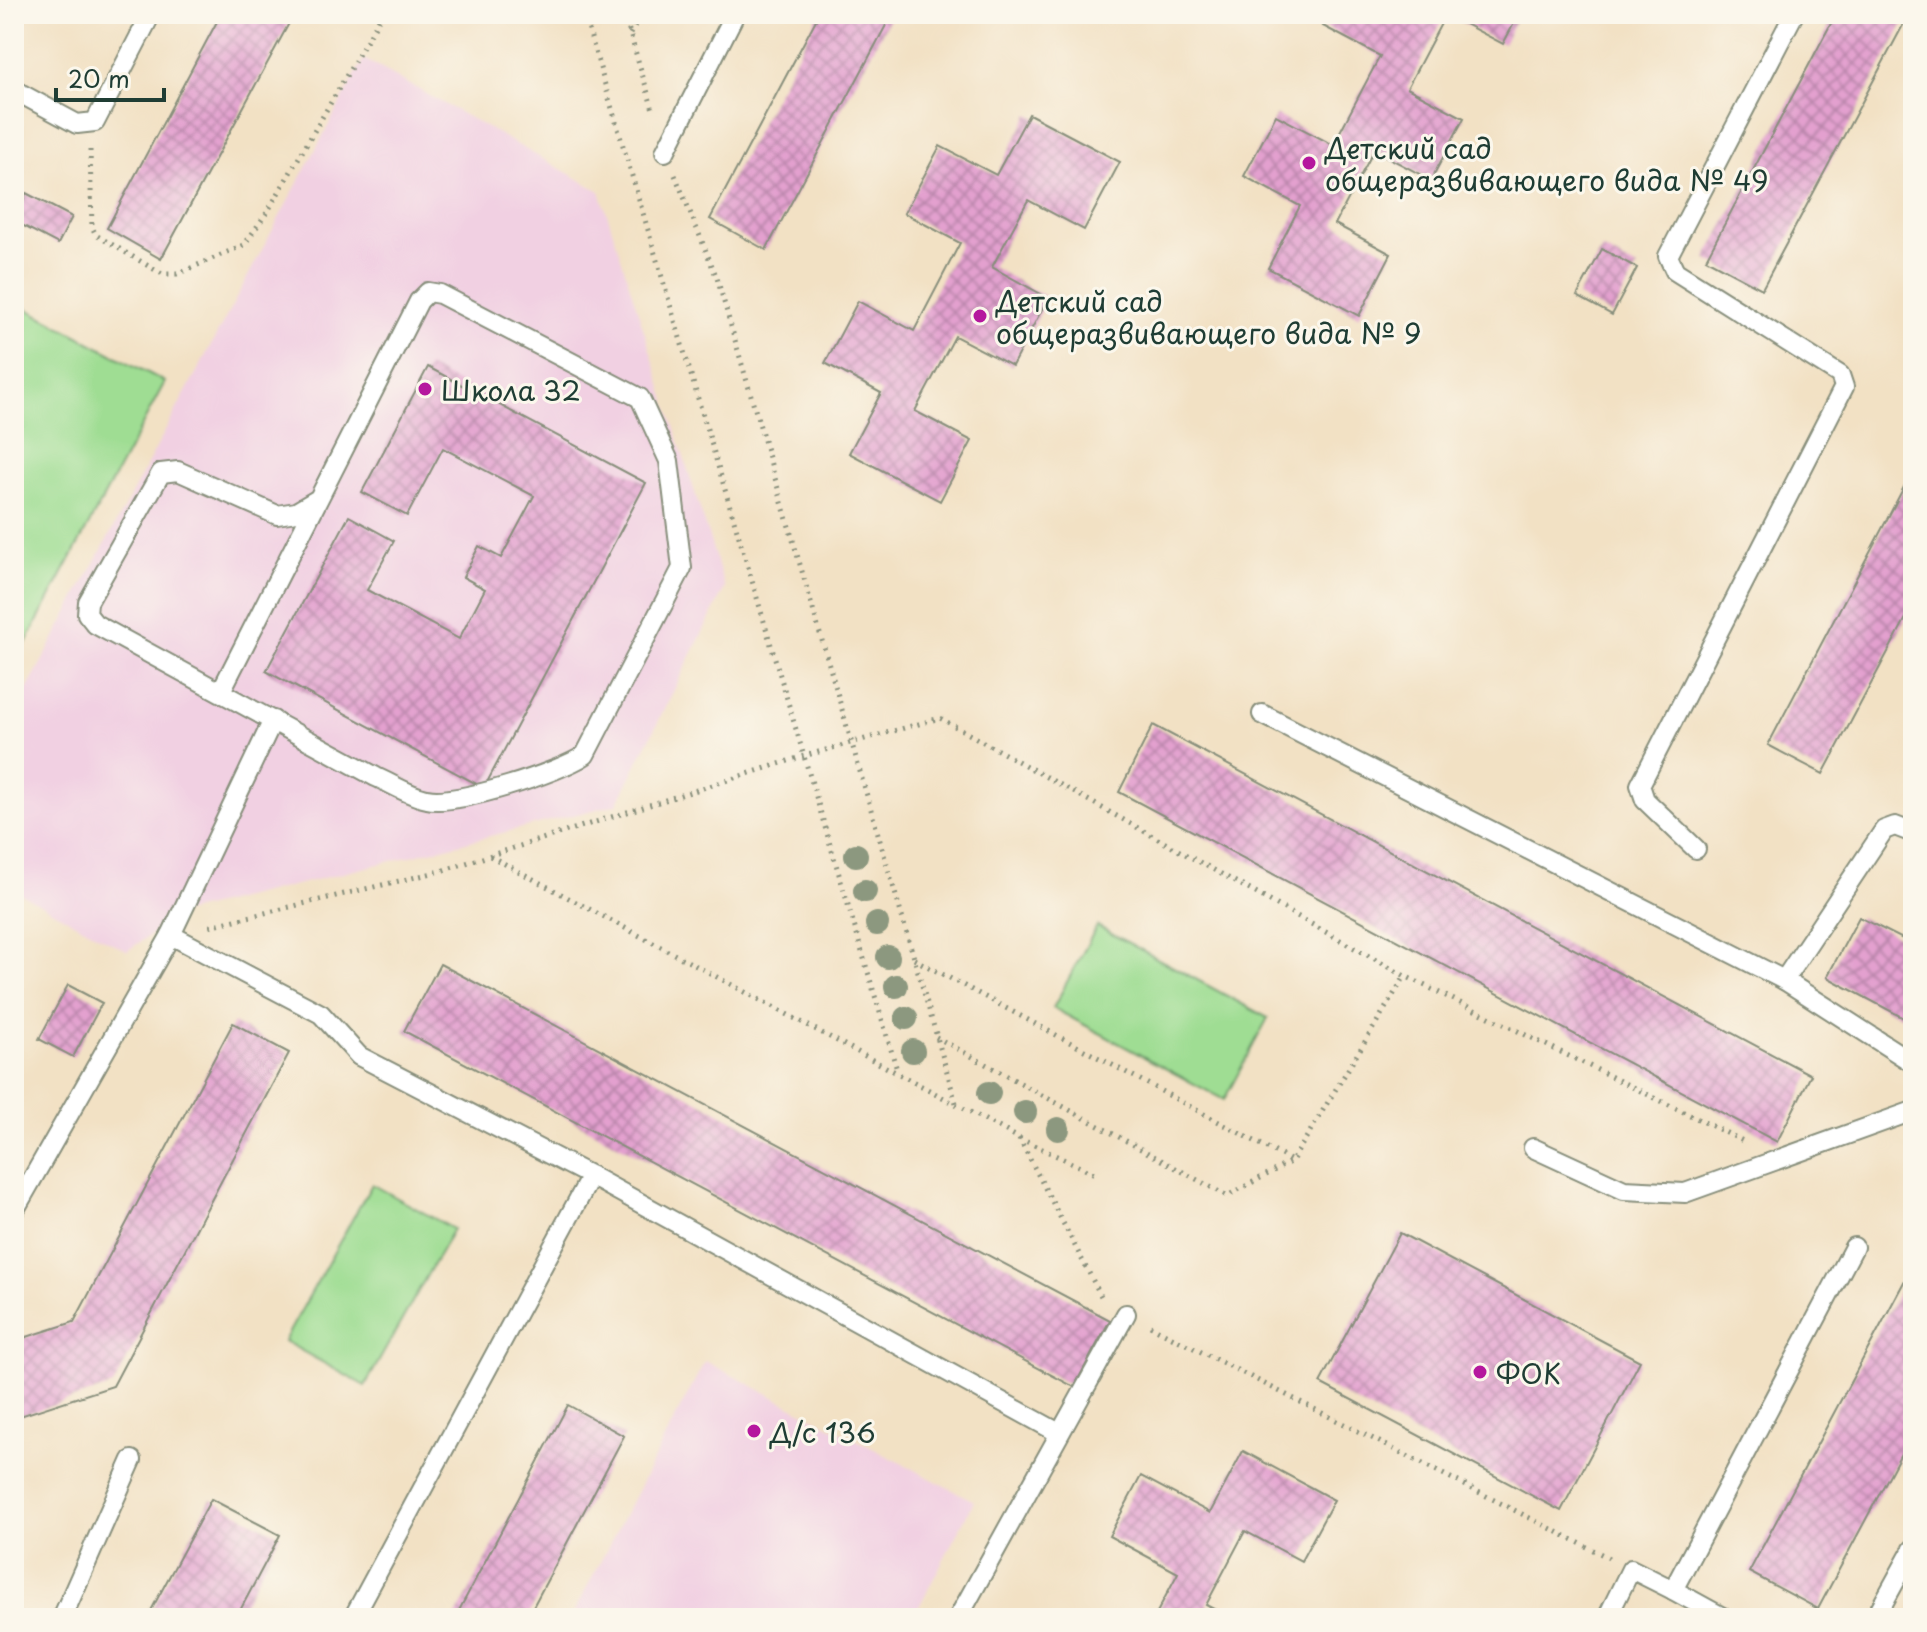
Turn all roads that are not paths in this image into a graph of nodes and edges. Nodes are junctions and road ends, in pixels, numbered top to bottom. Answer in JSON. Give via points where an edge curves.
{"nodes":[{"id":1,"x":151,"y":14,"type":"edge"},
{"id":2,"x":735,"y":14,"type":"edge"},
{"id":3,"x":1794,"y":14,"type":"edge"},
{"id":4,"x":14,"y":90,"type":"edge"},
{"id":5,"x":665,"y":152,"type":"dead end"},
{"id":6,"x":318,"y":499,"type":"junction"},
{"id":7,"x":221,"y":691,"type":"junction"},
{"id":8,"x":1262,"y":714,"type":"dead end"},
{"id":9,"x":273,"y":720,"type":"junction"},
{"id":10,"x":1913,"y":833,"type":"edge"},
{"id":11,"x":1696,"y":849,"type":"dead end"},
{"id":12,"x":171,"y":935,"type":"junction"},
{"id":13,"x":1784,"y":980,"type":"junction"},
{"id":14,"x":1913,"y":1063,"type":"edge"},
{"id":15,"x":1913,"y":1111,"type":"edge"},
{"id":16,"x":1533,"y":1148,"type":"dead end"},
{"id":17,"x":591,"y":1176,"type":"junction"},
{"id":18,"x":14,"y":1211,"type":"edge"},
{"id":19,"x":1854,"y":1247,"type":"dead end"},
{"id":20,"x":1126,"y":1314,"type":"road end"},
{"id":21,"x":1059,"y":1433,"type":"junction"},
{"id":22,"x":132,"y":1460,"type":"dead end"},
{"id":23,"x":1913,"y":1549,"type":"edge"},
{"id":24,"x":1673,"y":1590,"type":"junction"},
{"id":25,"x":62,"y":1618,"type":"edge"},
{"id":26,"x":353,"y":1618,"type":"edge"},
{"id":27,"x":958,"y":1618,"type":"edge"},
{"id":28,"x":1607,"y":1618,"type":"edge"},
{"id":29,"x":1724,"y":1618,"type":"edge"},
{"id":30,"x":1875,"y":1618,"type":"edge"}],
"edges":[{"from":1,"to":4,"type":"lane","via":[[99,117],[89,125],[77,124]]},
{"from":2,"to":5,"type":"lane"},
{"from":3,"to":11,"type":"lane","via":[[1668,256],[1675,271],[1834,371],[1844,387],[1640,785],[1645,800]]},
{"from":6,"to":7,"type":"lane"},
{"from":6,"to":7,"type":"lane","via":[[296,512],[277,515],[166,470],[88,602],[87,614],[95,624]]},
{"from":6,"to":9,"type":"lane","via":[[419,301],[435,292],[640,398],[669,461],[682,568],[588,752],[578,759],[481,794],[424,799]]},
{"from":7,"to":9,"type":"lane"},
{"from":8,"to":13,"type":"lane"},
{"from":9,"to":12,"type":"lane"},
{"from":10,"to":13,"type":"lane","via":[[1895,826],[1884,830]]},
{"from":12,"to":17,"type":"lane","via":[[321,1014],[359,1056]]},
{"from":12,"to":18,"type":"lane"},
{"from":13,"to":14,"type":"lane"},
{"from":15,"to":16,"type":"lane","via":[[1685,1193],[1624,1190]]},
{"from":17,"to":21,"type":"lane"},
{"from":17,"to":26,"type":"lane"},
{"from":19,"to":24,"type":"lane"},
{"from":20,"to":21,"type":"lane"},
{"from":21,"to":27,"type":"lane"},
{"from":22,"to":25,"type":"lane"},
{"from":23,"to":30,"type":"lane"},
{"from":24,"to":28,"type":"lane","via":[[1631,1569]]},
{"from":24,"to":29,"type":"lane"}]}
